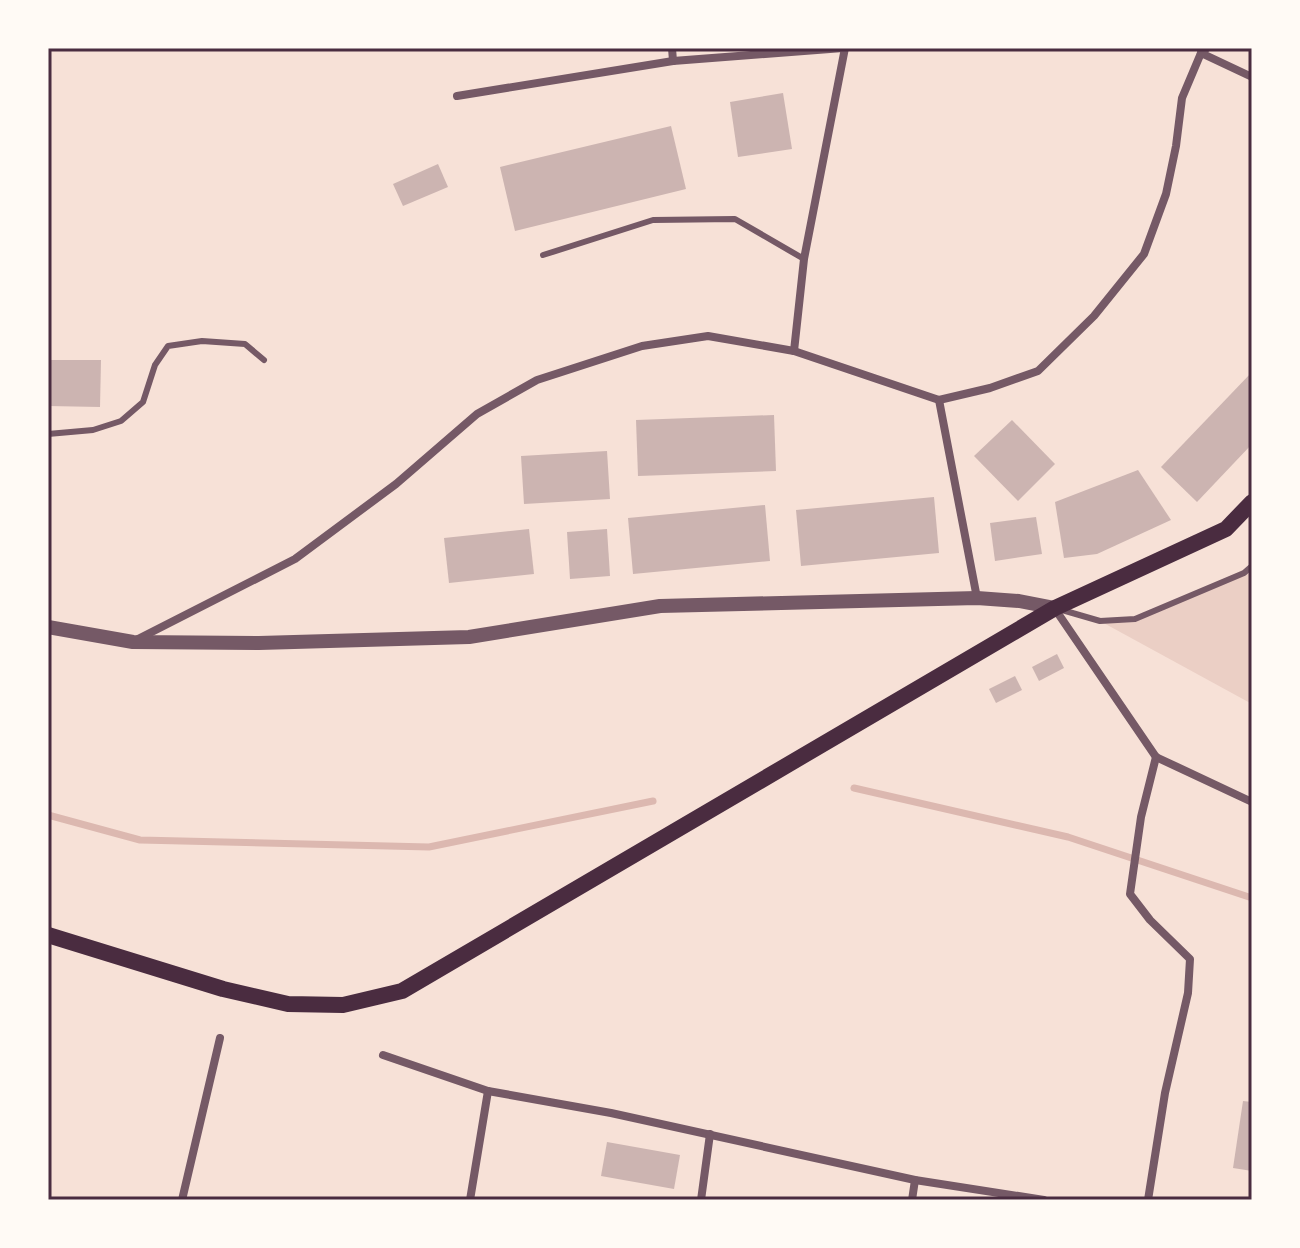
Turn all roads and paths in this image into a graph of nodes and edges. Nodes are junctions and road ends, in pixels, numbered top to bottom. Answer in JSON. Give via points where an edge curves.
{"nodes":[{"id":1,"x":672,"y":48,"type":"edge"},
{"id":2,"x":844,"y":48,"type":"edge"},
{"id":3,"x":1204,"y":50,"type":"edge"},
{"id":4,"x":673,"y":61,"type":"junction"},
{"id":5,"x":1252,"y":77,"type":"edge"},
{"id":6,"x":457,"y":96,"type":"dead end"},
{"id":7,"x":543,"y":255,"type":"dead end"},
{"id":8,"x":804,"y":259,"type":"junction"},
{"id":9,"x":794,"y":351,"type":"junction"},
{"id":10,"x":264,"y":360,"type":"dead end"},
{"id":11,"x":939,"y":400,"type":"junction"},
{"id":12,"x":48,"y":434,"type":"edge"},
{"id":13,"x":1252,"y":502,"type":"edge"},
{"id":14,"x":1252,"y":566,"type":"edge"},
{"id":15,"x":977,"y":598,"type":"junction"},
{"id":16,"x":1055,"y":608,"type":"junction"},
{"id":17,"x":48,"y":627,"type":"edge"},
{"id":18,"x":133,"y":642,"type":"junction"},
{"id":19,"x":1156,"y":757,"type":"junction"},
{"id":20,"x":1252,"y":802,"type":"edge"},
{"id":21,"x":48,"y":935,"type":"edge"},
{"id":22,"x":220,"y":1038,"type":"dead end"},
{"id":23,"x":383,"y":1055,"type":"dead end"},
{"id":24,"x":488,"y":1091,"type":"junction"},
{"id":25,"x":710,"y":1134,"type":"junction"},
{"id":26,"x":915,"y":1180,"type":"junction"},
{"id":27,"x":182,"y":1200,"type":"edge"},
{"id":28,"x":470,"y":1200,"type":"edge"},
{"id":29,"x":701,"y":1200,"type":"edge"},
{"id":30,"x":912,"y":1200,"type":"edge"},
{"id":31,"x":1044,"y":1200,"type":"edge"},
{"id":32,"x":1148,"y":1200,"type":"edge"}],
"edges":[{"from":1,"to":4,"type":"street"},
{"from":2,"to":4,"type":"street"},
{"from":2,"to":8,"type":"street"},
{"from":3,"to":5,"type":"street"},
{"from":3,"to":11,"type":"street","via":[[1182,98],[1166,194],[1144,254],[1094,316],[1038,371]]},
{"from":4,"to":6,"type":"street"},
{"from":7,"to":8,"type":"lane","via":[[653,220],[735,219]]},
{"from":8,"to":9,"type":"street"},
{"from":9,"to":11,"type":"street"},
{"from":9,"to":18,"type":"street","via":[[708,336],[642,346],[537,380],[477,414],[396,484],[295,559]]},
{"from":10,"to":12,"type":"lane","via":[[245,344],[202,341],[168,346],[155,365],[143,402],[121,421]]},
{"from":11,"to":15,"type":"street"},
{"from":13,"to":16,"type":"main road","via":[[1226,529]]},
{"from":14,"to":16,"type":"lane","via":[[1135,619],[1100,621]]},
{"from":15,"to":16,"type":"street"},
{"from":15,"to":18,"type":"street","via":[[660,606],[469,637]]},
{"from":16,"to":19,"type":"street"},
{"from":16,"to":21,"type":"main road","via":[[402,991],[343,1005],[288,1004]]},
{"from":17,"to":18,"type":"street"},
{"from":19,"to":20,"type":"street"},
{"from":19,"to":32,"type":"street","via":[[1130,894],[1190,959]]},
{"from":22,"to":27,"type":"street"},
{"from":23,"to":24,"type":"street"},
{"from":24,"to":25,"type":"street"},
{"from":24,"to":28,"type":"street"},
{"from":25,"to":26,"type":"street"},
{"from":25,"to":29,"type":"street"},
{"from":26,"to":30,"type":"street"},
{"from":26,"to":31,"type":"street"}]}
